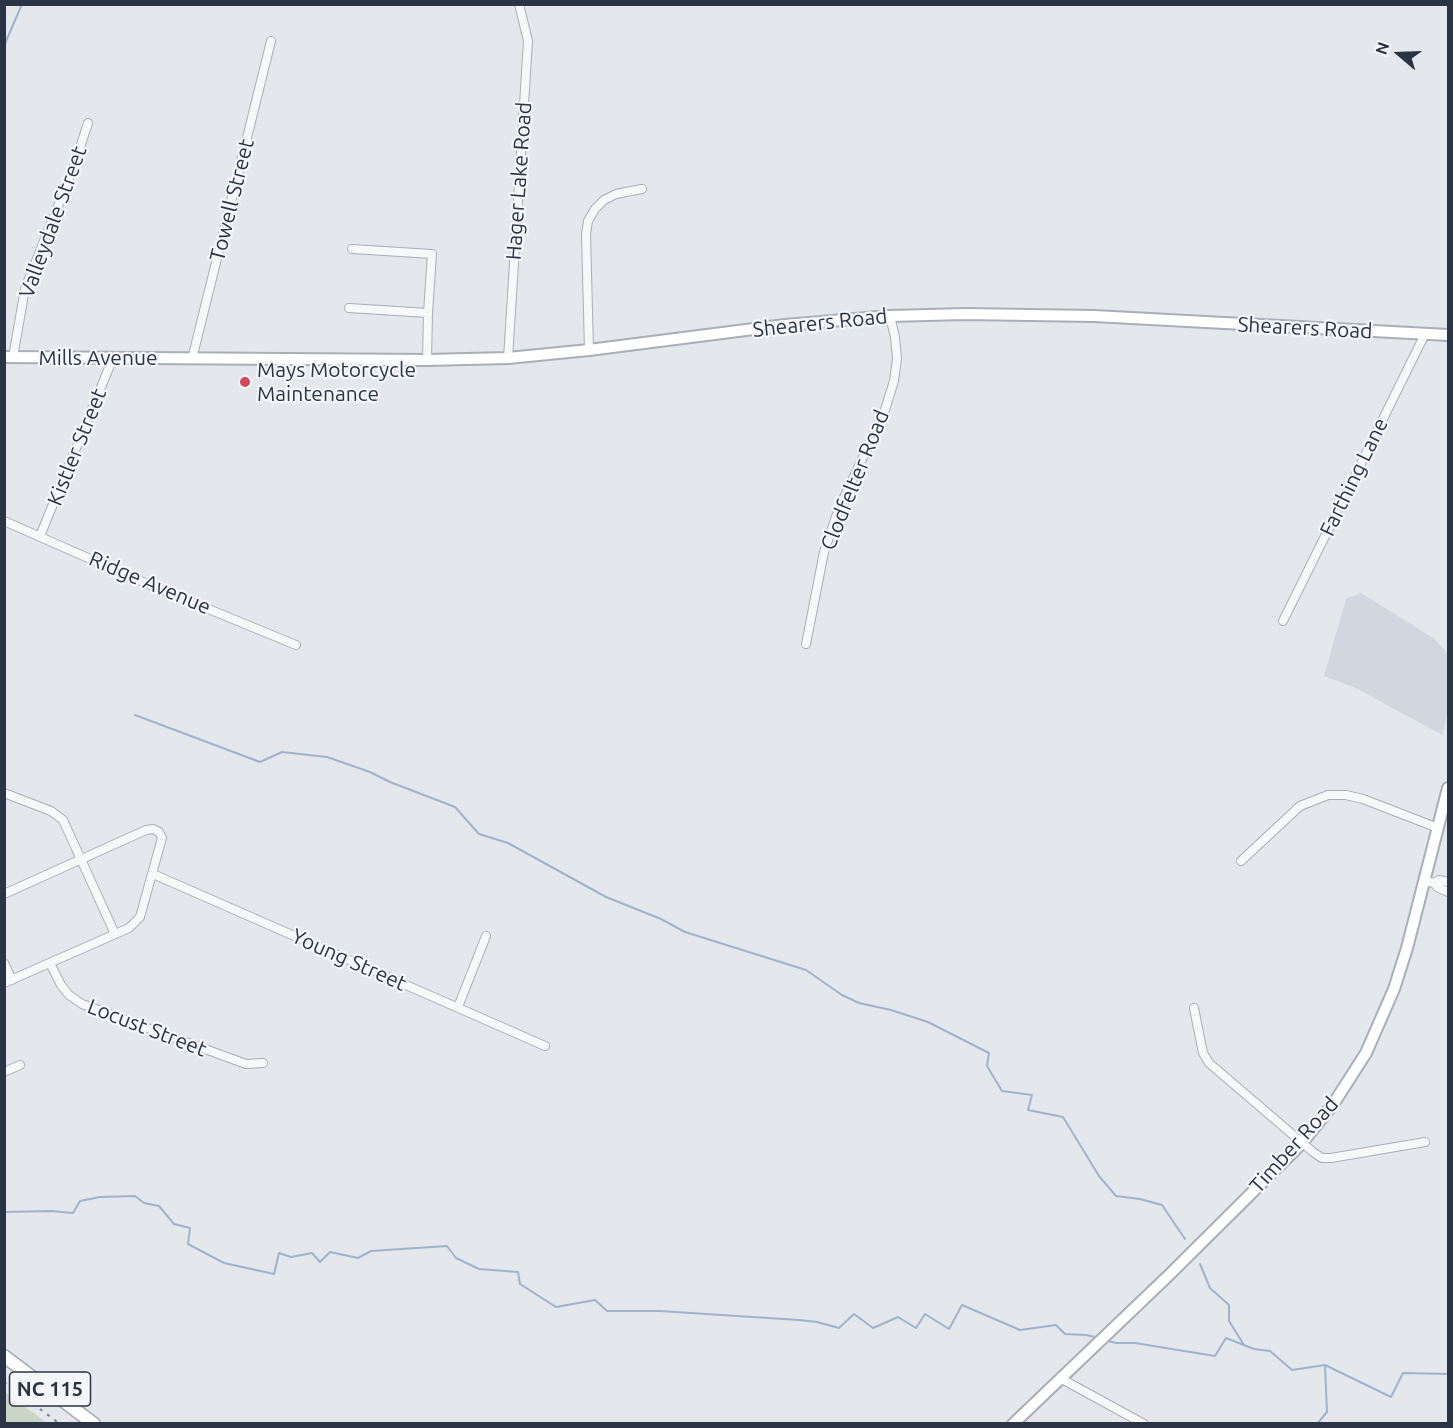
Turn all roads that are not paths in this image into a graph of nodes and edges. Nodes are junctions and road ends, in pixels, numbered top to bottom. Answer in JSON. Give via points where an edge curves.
{"nodes":[{"id":1,"x":519,"y":4,"type":"edge"},
{"id":2,"x":272,"y":41,"type":"dead end"},
{"id":3,"x":88,"y":123,"type":"dead end"},
{"id":4,"x":642,"y":189,"type":"dead end"},
{"id":5,"x":352,"y":249,"type":"dead end"},
{"id":6,"x":349,"y":308,"type":"dead end"},
{"id":7,"x":428,"y":313,"type":"junction"},
{"id":8,"x":890,"y":316,"type":"junction"},
{"id":9,"x":1425,"y":334,"type":"junction"},
{"id":10,"x":1449,"y":335,"type":"edge"},
{"id":11,"x":589,"y":350,"type":"junction"},
{"id":12,"x":9,"y":357,"type":"edge"},
{"id":13,"x":113,"y":358,"type":"junction"},
{"id":14,"x":508,"y":358,"type":"junction"},
{"id":15,"x":192,"y":359,"type":"junction"},
{"id":16,"x":428,"y":360,"type":"junction"},
{"id":17,"x":4,"y":521,"type":"edge"},
{"id":18,"x":40,"y":536,"type":"junction"},
{"id":19,"x":1283,"y":621,"type":"dead end"},
{"id":20,"x":806,"y":644,"type":"dead end"},
{"id":21,"x":296,"y":645,"type":"dead end"},
{"id":22,"x":1449,"y":788,"type":"edge"},
{"id":23,"x":4,"y":793,"type":"edge"},
{"id":24,"x":15,"y":797,"type":"junction"},
{"id":25,"x":4,"y":802,"type":"edge"},
{"id":26,"x":1438,"y":828,"type":"junction"},
{"id":27,"x":82,"y":859,"type":"junction"},
{"id":28,"x":1241,"y":861,"type":"dead end"},
{"id":29,"x":153,"y":874,"type":"junction"},
{"id":30,"x":1429,"y":882,"type":"junction"},
{"id":31,"x":1449,"y":882,"type":"edge"},
{"id":32,"x":1449,"y":892,"type":"edge"},
{"id":33,"x":4,"y":894,"type":"edge"},
{"id":34,"x":116,"y":934,"type":"junction"},
{"id":35,"x":486,"y":936,"type":"dead end"},
{"id":36,"x":4,"y":963,"type":"edge"},
{"id":37,"x":50,"y":963,"type":"junction"},
{"id":38,"x":8,"y":981,"type":"edge"},
{"id":39,"x":458,"y":1007,"type":"junction"},
{"id":40,"x":1194,"y":1008,"type":"dead end"},
{"id":41,"x":545,"y":1046,"type":"dead end"},
{"id":42,"x":263,"y":1063,"type":"dead end"},
{"id":43,"x":20,"y":1065,"type":"dead end"},
{"id":44,"x":4,"y":1071,"type":"edge"},
{"id":45,"x":1425,"y":1142,"type":"dead end"},
{"id":46,"x":1301,"y":1144,"type":"junction"},
{"id":47,"x":4,"y":1356,"type":"edge"},
{"id":48,"x":1060,"y":1378,"type":"junction"},
{"id":49,"x":94,"y":1424,"type":"edge"},
{"id":50,"x":1013,"y":1424,"type":"edge"},
{"id":51,"x":1144,"y":1424,"type":"edge"}],
"edges":[{"from":1,"to":14,"type":"street","name":"Hager Lake Road","via":[[528,41]]},
{"from":2,"to":15,"type":"street","name":"Towell Street"},
{"from":3,"to":12,"type":"street","name":"Valleydale Street","via":[[25,289]]},
{"from":4,"to":11,"type":"street","via":[[604,200],[588,221]]},
{"from":5,"to":7,"type":"street","via":[[432,254]]},
{"from":6,"to":7,"type":"street"},
{"from":7,"to":16,"type":"street"},
{"from":8,"to":9,"type":"street","name":"Shearers Road","via":[[1094,316]]},
{"from":8,"to":11,"type":"street","name":"Shearers Road"},
{"from":8,"to":20,"type":"street","name":"Clodfelter Road","via":[[897,359],[894,381],[824,552]]},
{"from":9,"to":10,"type":"street","name":"Shearers Road"},
{"from":9,"to":19,"type":"street","name":"Farthing Lane"},
{"from":11,"to":14,"type":"street","name":"Shearers Road"},
{"from":12,"to":13,"type":"street","name":"Mills Avenue"},
{"from":13,"to":15,"type":"street","name":"Mills Avenue"},
{"from":13,"to":18,"type":"street","name":"Kistler Street"},
{"from":14,"to":16,"type":"street","name":"Shearers Road"},
{"from":15,"to":16,"type":"street","name":"Shearers Road"},
{"from":17,"to":18,"type":"street","name":"Ridge Avenue"},
{"from":18,"to":21,"type":"street","name":"Ridge Avenue"},
{"from":22,"to":26,"type":"street","name":"Timber Road"},
{"from":23,"to":24,"type":"street"},
{"from":24,"to":25,"type":"street"},
{"from":24,"to":27,"type":"street","via":[[63,820]]},
{"from":26,"to":28,"type":"street","via":[[1363,799],[1328,795],[1300,806]]},
{"from":26,"to":30,"type":"street","name":"Timber Road"},
{"from":27,"to":29,"type":"street","via":[[153,829],[162,838]]},
{"from":27,"to":33,"type":"street"},
{"from":27,"to":34,"type":"street"},
{"from":29,"to":34,"type":"street","via":[[140,917]]},
{"from":29,"to":39,"type":"street","name":"Young Street"},
{"from":30,"to":31,"type":"street"},
{"from":30,"to":32,"type":"street"},
{"from":30,"to":46,"type":"street","name":"Timber Road","via":[[1382,1019],[1351,1079]]},
{"from":34,"to":37,"type":"street"},
{"from":35,"to":39,"type":"street"},
{"from":36,"to":38,"type":"street"},
{"from":37,"to":38,"type":"street"},
{"from":37,"to":42,"type":"street","name":"Locust Street","via":[[69,995],[82,1005],[246,1064]]},
{"from":39,"to":41,"type":"street","name":"Young Street"},
{"from":40,"to":46,"type":"street","via":[[1203,1053],[1209,1063]]},
{"from":43,"to":44,"type":"street"},
{"from":45,"to":46,"type":"street","via":[[1331,1158],[1322,1158]]},
{"from":46,"to":48,"type":"street","name":"Timber Road"},
{"from":47,"to":49,"type":"main road","number":"NC 115"},
{"from":48,"to":50,"type":"street","name":"Timber Road"},
{"from":48,"to":51,"type":"street"}]}
